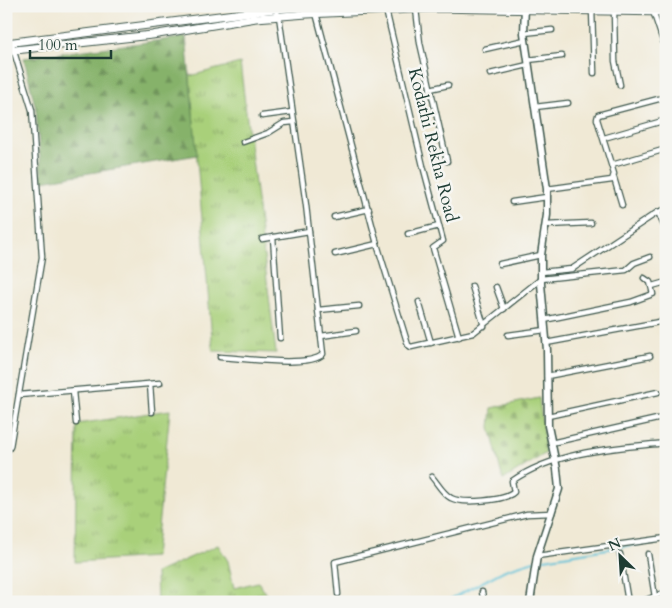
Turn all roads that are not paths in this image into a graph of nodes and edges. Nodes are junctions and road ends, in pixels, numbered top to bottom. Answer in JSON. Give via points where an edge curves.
{"nodes":[{"id":1,"x":524,"y":8,"type":"edge"},
{"id":2,"x":416,"y":9,"type":"junction"},
{"id":3,"x":592,"y":9,"type":"junction"},
{"id":4,"x":315,"y":10,"type":"edge"},
{"id":5,"x":386,"y":10,"type":"junction"},
{"id":6,"x":614,"y":10,"type":"junction"},
{"id":7,"x":653,"y":11,"type":"junction"},
{"id":8,"x":277,"y":12,"type":"junction"},
{"id":9,"x":666,"y":12,"type":"edge"},
{"id":10,"x":552,"y":30,"type":"dead end"},
{"id":11,"x":524,"y":32,"type":"junction"},
{"id":12,"x":525,"y":40,"type":"junction"},
{"id":13,"x":8,"y":42,"type":"edge"},
{"id":14,"x":485,"y":49,"type":"dead end"},
{"id":15,"x":666,"y":50,"type":"edge"},
{"id":16,"x":10,"y":51,"type":"edge"},
{"id":17,"x":562,"y":56,"type":"dead end"},
{"id":18,"x":528,"y":62,"type":"junction"},
{"id":19,"x":594,"y":73,"type":"dead end"},
{"id":20,"x":490,"y":74,"type":"dead end"},
{"id":21,"x":620,"y":85,"type":"dead end"},
{"id":22,"x":448,"y":86,"type":"dead end"},
{"id":23,"x":430,"y":89,"type":"junction"},
{"id":24,"x":666,"y":96,"type":"edge"},
{"id":25,"x":568,"y":103,"type":"dead end"},
{"id":26,"x":534,"y":106,"type":"junction"},
{"id":27,"x":292,"y":112,"type":"junction"},
{"id":28,"x":262,"y":116,"type":"dead end"},
{"id":29,"x":666,"y":120,"type":"edge"},
{"id":30,"x":294,"y":122,"type":"junction"},
{"id":31,"x":604,"y":138,"type":"junction"},
{"id":32,"x":243,"y":142,"type":"dead end"},
{"id":33,"x":666,"y":149,"type":"edge"},
{"id":34,"x":447,"y":161,"type":"dead end"},
{"id":35,"x":612,"y":165,"type":"junction"},
{"id":36,"x":614,"y":178,"type":"junction"},
{"id":37,"x":547,"y":189,"type":"junction"},
{"id":38,"x":547,"y":197,"type":"junction"},
{"id":39,"x":512,"y":202,"type":"dead end"},
{"id":40,"x":622,"y":205,"type":"dead end"},
{"id":41,"x":369,"y":209,"type":"junction"},
{"id":42,"x":666,"y":209,"type":"edge"},
{"id":43,"x":658,"y":212,"type":"junction"},
{"id":44,"x":334,"y":217,"type":"dead end"},
{"id":45,"x":591,"y":223,"type":"dead end"},
{"id":46,"x":546,"y":225,"type":"junction"},
{"id":47,"x":439,"y":226,"type":"junction"},
{"id":48,"x":666,"y":230,"type":"edge"},
{"id":49,"x":309,"y":231,"type":"junction"},
{"id":50,"x":408,"y":234,"type":"dead end"},
{"id":51,"x":273,"y":237,"type":"junction"},
{"id":52,"x":262,"y":239,"type":"dead end"},
{"id":53,"x":377,"y":244,"type":"junction"},
{"id":54,"x":335,"y":254,"type":"dead end"},
{"id":55,"x":542,"y":255,"type":"junction"},
{"id":56,"x":650,"y":257,"type":"dead end"},
{"id":57,"x":500,"y":264,"type":"dead end"},
{"id":58,"x":541,"y":276,"type":"junction"},
{"id":59,"x":644,"y":278,"type":"dead end"},
{"id":60,"x":666,"y":282,"type":"edge"},
{"id":61,"x":472,"y":286,"type":"dead end"},
{"id":62,"x":496,"y":286,"type":"dead end"},
{"id":63,"x":652,"y":286,"type":"junction"},
{"id":64,"x":419,"y":302,"type":"dead end"},
{"id":65,"x":359,"y":306,"type":"dead end"},
{"id":66,"x":318,"y":310,"type":"junction"},
{"id":67,"x":504,"y":310,"type":"junction"},
{"id":68,"x":666,"y":318,"type":"edge"},
{"id":69,"x":544,"y":320,"type":"junction"},
{"id":70,"x":484,"y":326,"type":"junction"},
{"id":71,"x":545,"y":330,"type":"junction"},
{"id":72,"x":356,"y":332,"type":"dead end"},
{"id":73,"x":508,"y":335,"type":"dead end"},
{"id":74,"x":321,"y":336,"type":"junction"},
{"id":75,"x":280,"y":338,"type":"dead end"},
{"id":76,"x":459,"y":338,"type":"junction"},
{"id":77,"x":430,"y":343,"type":"junction"},
{"id":78,"x":546,"y":343,"type":"junction"},
{"id":79,"x":650,"y":356,"type":"dead end"},
{"id":80,"x":220,"y":357,"type":"dead end"},
{"id":81,"x":547,"y":376,"type":"junction"},
{"id":82,"x":160,"y":383,"type":"dead end"},
{"id":83,"x":150,"y":384,"type":"junction"},
{"id":84,"x":73,"y":391,"type":"junction"},
{"id":85,"x":658,"y":392,"type":"dead end"},
{"id":86,"x":19,"y":395,"type":"junction"},
{"id":87,"x":152,"y":412,"type":"dead end"},
{"id":88,"x":548,"y":416,"type":"junction"},
{"id":89,"x":666,"y":418,"type":"edge"},
{"id":90,"x":76,"y":423,"type":"dead end"},
{"id":91,"x":552,"y":443,"type":"junction"},
{"id":92,"x":666,"y":443,"type":"edge"},
{"id":93,"x":6,"y":452,"type":"edge"},
{"id":94,"x":555,"y":460,"type":"junction"},
{"id":95,"x":432,"y":477,"type":"dead end"},
{"id":96,"x":552,"y":513,"type":"junction"},
{"id":97,"x":666,"y":538,"type":"edge"},
{"id":98,"x":620,"y":554,"type":"dead end"},
{"id":99,"x":648,"y":554,"type":"dead end"},
{"id":100,"x":537,"y":556,"type":"junction"},
{"id":101,"x":482,"y":592,"type":"dead end"},
{"id":102,"x":666,"y":592,"type":"edge"},
{"id":103,"x":338,"y":594,"type":"dead end"},
{"id":104,"x":655,"y":596,"type":"junction"},
{"id":105,"x":484,"y":602,"type":"edge"},
{"id":106,"x":530,"y":602,"type":"edge"},
{"id":107,"x":628,"y":602,"type":"edge"},
{"id":108,"x":641,"y":602,"type":"edge"}],
"edges":[{"from":1,"to":2,"type":"main road"},
{"from":1,"to":3,"type":"main road"},
{"from":1,"to":11,"type":"street"},
{"from":2,"to":5,"type":"main road"},
{"from":2,"to":23,"type":"street"},
{"from":3,"to":6,"type":"main road"},
{"from":3,"to":19,"type":"street"},
{"from":4,"to":5,"type":"main road"},
{"from":4,"to":8,"type":"main road"},
{"from":4,"to":41,"type":"street"},
{"from":5,"to":47,"type":"street","name":"Kodathi Rekha Road"},
{"from":6,"to":7,"type":"main road"},
{"from":6,"to":21,"type":"street","via":[[615,60]]},
{"from":7,"to":9,"type":"main road"},
{"from":7,"to":15,"type":"street"},
{"from":8,"to":13,"type":"main road"},
{"from":8,"to":16,"type":"main road","via":[[152,35]]},
{"from":8,"to":27,"type":"street"},
{"from":10,"to":11,"type":"street"},
{"from":11,"to":12,"type":"street"},
{"from":12,"to":14,"type":"street"},
{"from":12,"to":18,"type":"street"},
{"from":13,"to":16,"type":"street"},
{"from":16,"to":86,"type":"street","via":[[32,110],[42,257]]},
{"from":17,"to":18,"type":"street"},
{"from":18,"to":20,"type":"street"},
{"from":18,"to":26,"type":"street"},
{"from":22,"to":23,"type":"street"},
{"from":23,"to":34,"type":"street"},
{"from":24,"to":31,"type":"street","via":[[600,113],[597,119]]},
{"from":25,"to":26,"type":"street"},
{"from":26,"to":37,"type":"street"},
{"from":27,"to":28,"type":"street"},
{"from":27,"to":30,"type":"street"},
{"from":29,"to":31,"type":"street"},
{"from":30,"to":32,"type":"street","via":[[281,124],[268,133]]},
{"from":30,"to":49,"type":"street"},
{"from":31,"to":35,"type":"street"},
{"from":33,"to":35,"type":"street"},
{"from":35,"to":36,"type":"street"},
{"from":36,"to":37,"type":"street"},
{"from":36,"to":40,"type":"street"},
{"from":37,"to":38,"type":"street"},
{"from":38,"to":39,"type":"street"},
{"from":38,"to":46,"type":"street"},
{"from":41,"to":44,"type":"street"},
{"from":41,"to":53,"type":"street"},
{"from":42,"to":43,"type":"street"},
{"from":43,"to":48,"type":"street"},
{"from":43,"to":58,"type":"street","via":[[572,269]]},
{"from":45,"to":46,"type":"street"},
{"from":46,"to":55,"type":"street"},
{"from":47,"to":50,"type":"street"},
{"from":47,"to":76,"type":"street","name":"Kodathi Rekha Road","via":[[444,241],[433,248]]},
{"from":49,"to":51,"type":"street"},
{"from":49,"to":66,"type":"street"},
{"from":51,"to":52,"type":"street"},
{"from":51,"to":75,"type":"street"},
{"from":53,"to":54,"type":"street"},
{"from":53,"to":77,"type":"street","via":[[405,341],[411,347]]},
{"from":55,"to":57,"type":"street"},
{"from":55,"to":58,"type":"street"},
{"from":56,"to":58,"type":"street","via":[[626,270]]},
{"from":58,"to":67,"type":"street"},
{"from":58,"to":69,"type":"street"},
{"from":59,"to":63,"type":"street"},
{"from":60,"to":63,"type":"street"},
{"from":61,"to":70,"type":"street"},
{"from":62,"to":67,"type":"street"},
{"from":63,"to":69,"type":"street","via":[[653,294],[631,302]]},
{"from":64,"to":77,"type":"street"},
{"from":65,"to":66,"type":"street"},
{"from":66,"to":74,"type":"street"},
{"from":67,"to":70,"type":"street"},
{"from":68,"to":78,"type":"street"},
{"from":69,"to":71,"type":"street"},
{"from":70,"to":76,"type":"street"},
{"from":71,"to":73,"type":"street"},
{"from":71,"to":78,"type":"street"},
{"from":72,"to":74,"type":"street"},
{"from":74,"to":80,"type":"street","via":[[323,354],[312,360]]},
{"from":76,"to":77,"type":"street"},
{"from":78,"to":81,"type":"street"},
{"from":79,"to":81,"type":"street"},
{"from":81,"to":88,"type":"street"},
{"from":82,"to":83,"type":"street"},
{"from":83,"to":84,"type":"street"},
{"from":83,"to":87,"type":"street"},
{"from":84,"to":86,"type":"street"},
{"from":84,"to":90,"type":"street"},
{"from":85,"to":88,"type":"street"},
{"from":86,"to":93,"type":"street","via":[[10,447]]},
{"from":88,"to":91,"type":"street"},
{"from":89,"to":91,"type":"street"},
{"from":91,"to":94,"type":"street"},
{"from":92,"to":94,"type":"street","via":[[636,444]]},
{"from":94,"to":95,"type":"street","via":[[512,481],[514,492],[504,498],[460,502],[447,496]]},
{"from":94,"to":96,"type":"street","via":[[558,489]]},
{"from":96,"to":100,"type":"street"},
{"from":96,"to":103,"type":"street","via":[[527,514],[335,562]]},
{"from":97,"to":100,"type":"street"},
{"from":98,"to":107,"type":"street"},
{"from":99,"to":104,"type":"street"},
{"from":100,"to":106,"type":"street"},
{"from":101,"to":105,"type":"street"},
{"from":102,"to":104,"type":"street"},
{"from":104,"to":108,"type":"street"}]}
